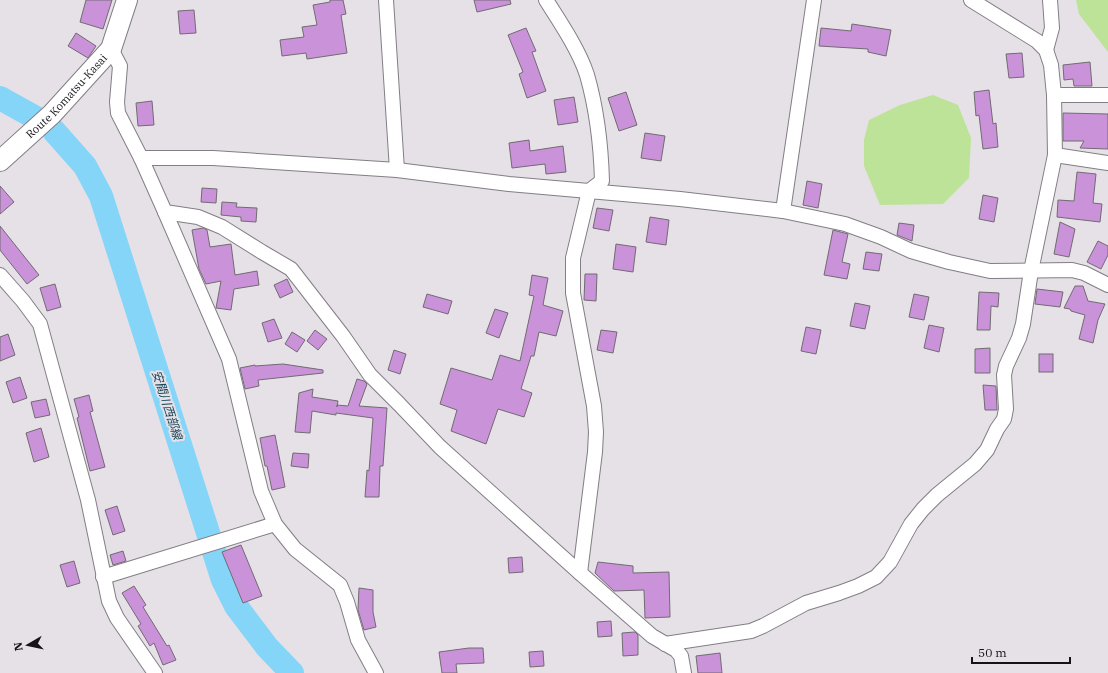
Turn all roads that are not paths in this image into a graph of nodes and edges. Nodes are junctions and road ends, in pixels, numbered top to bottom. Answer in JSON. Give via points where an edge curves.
{"nodes":[{"id":1,"x":127,"y":0,"type":"edge"},
{"id":2,"x":386,"y":0,"type":"edge"},
{"id":3,"x":546,"y":0,"type":"edge"},
{"id":4,"x":814,"y":0,"type":"edge"},
{"id":5,"x":971,"y":0,"type":"edge"},
{"id":6,"x":1050,"y":0,"type":"edge"},
{"id":7,"x":111,"y":49,"type":"junction"},
{"id":8,"x":1046,"y":50,"type":"junction"},
{"id":9,"x":1054,"y":95,"type":"junction"},
{"id":10,"x":1108,"y":95,"type":"edge"},
{"id":11,"x":1055,"y":155,"type":"junction"},
{"id":12,"x":141,"y":158,"type":"junction"},
{"id":13,"x":0,"y":161,"type":"edge"},
{"id":14,"x":1108,"y":163,"type":"edge"},
{"id":15,"x":397,"y":170,"type":"junction"},
{"id":16,"x":589,"y":191,"type":"junction"},
{"id":17,"x":783,"y":211,"type":"junction"},
{"id":18,"x":164,"y":212,"type":"junction"},
{"id":19,"x":1031,"y":271,"type":"junction"},
{"id":20,"x":0,"y":275,"type":"edge"},
{"id":21,"x":1108,"y":285,"type":"edge"},
{"id":22,"x":275,"y":524,"type":"junction"},
{"id":23,"x":580,"y":573,"type":"junction"},
{"id":24,"x":103,"y":577,"type":"junction"},
{"id":25,"x":665,"y":644,"type":"junction"},
{"id":26,"x":155,"y":673,"type":"edge"},
{"id":27,"x":376,"y":673,"type":"edge"},
{"id":28,"x":684,"y":673,"type":"edge"}],
"edges":[{"from":1,"to":7,"type":"main road","name":"Route Komatsu-Kasai"},
{"from":2,"to":15,"type":"street"},
{"from":3,"to":16,"type":"street","via":[[570,38],[587,74],[596,115],[602,181]]},
{"from":4,"to":17,"type":"street"},
{"from":5,"to":8,"type":"street","via":[[1037,41]]},
{"from":6,"to":8,"type":"street","via":[[1052,28]]},
{"from":7,"to":12,"type":"street","via":[[120,66],[118,113]]},
{"from":7,"to":13,"type":"main road","name":"Route Komatsu-Kasai","via":[[52,114]]},
{"from":8,"to":9,"type":"street","via":[[1051,65]]},
{"from":9,"to":10,"type":"street"},
{"from":9,"to":11,"type":"street"},
{"from":11,"to":14,"type":"street"},
{"from":11,"to":19,"type":"street"},
{"from":12,"to":15,"type":"street","via":[[214,158]]},
{"from":12,"to":18,"type":"street"},
{"from":15,"to":16,"type":"street"},
{"from":16,"to":17,"type":"street"},
{"from":16,"to":23,"type":"street","via":[[573,258],[573,293],[594,406],[596,432]]},
{"from":17,"to":19,"type":"street","via":[[845,224],[911,251],[949,262],[990,271]]},
{"from":18,"to":22,"type":"street","via":[[229,359],[261,491]]},
{"from":18,"to":23,"type":"street","via":[[198,217],[222,227],[291,269],[370,375],[440,447]]},
{"from":19,"to":21,"type":"street","via":[[1072,270]]},
{"from":19,"to":25,"type":"street","via":[[1019,338],[1004,375],[1004,420],[976,464],[923,509],[911,524],[890,562],[876,577],[840,593],[806,603],[751,631]]},
{"from":20,"to":24,"type":"street","via":[[40,324],[88,500]]},
{"from":22,"to":24,"type":"street"},
{"from":22,"to":27,"type":"street","via":[[295,549],[340,584],[358,640]]},
{"from":23,"to":25,"type":"street","via":[[652,636]]},
{"from":24,"to":26,"type":"street","via":[[109,600],[118,618]]},
{"from":25,"to":28,"type":"street","via":[[681,656]]}]}
